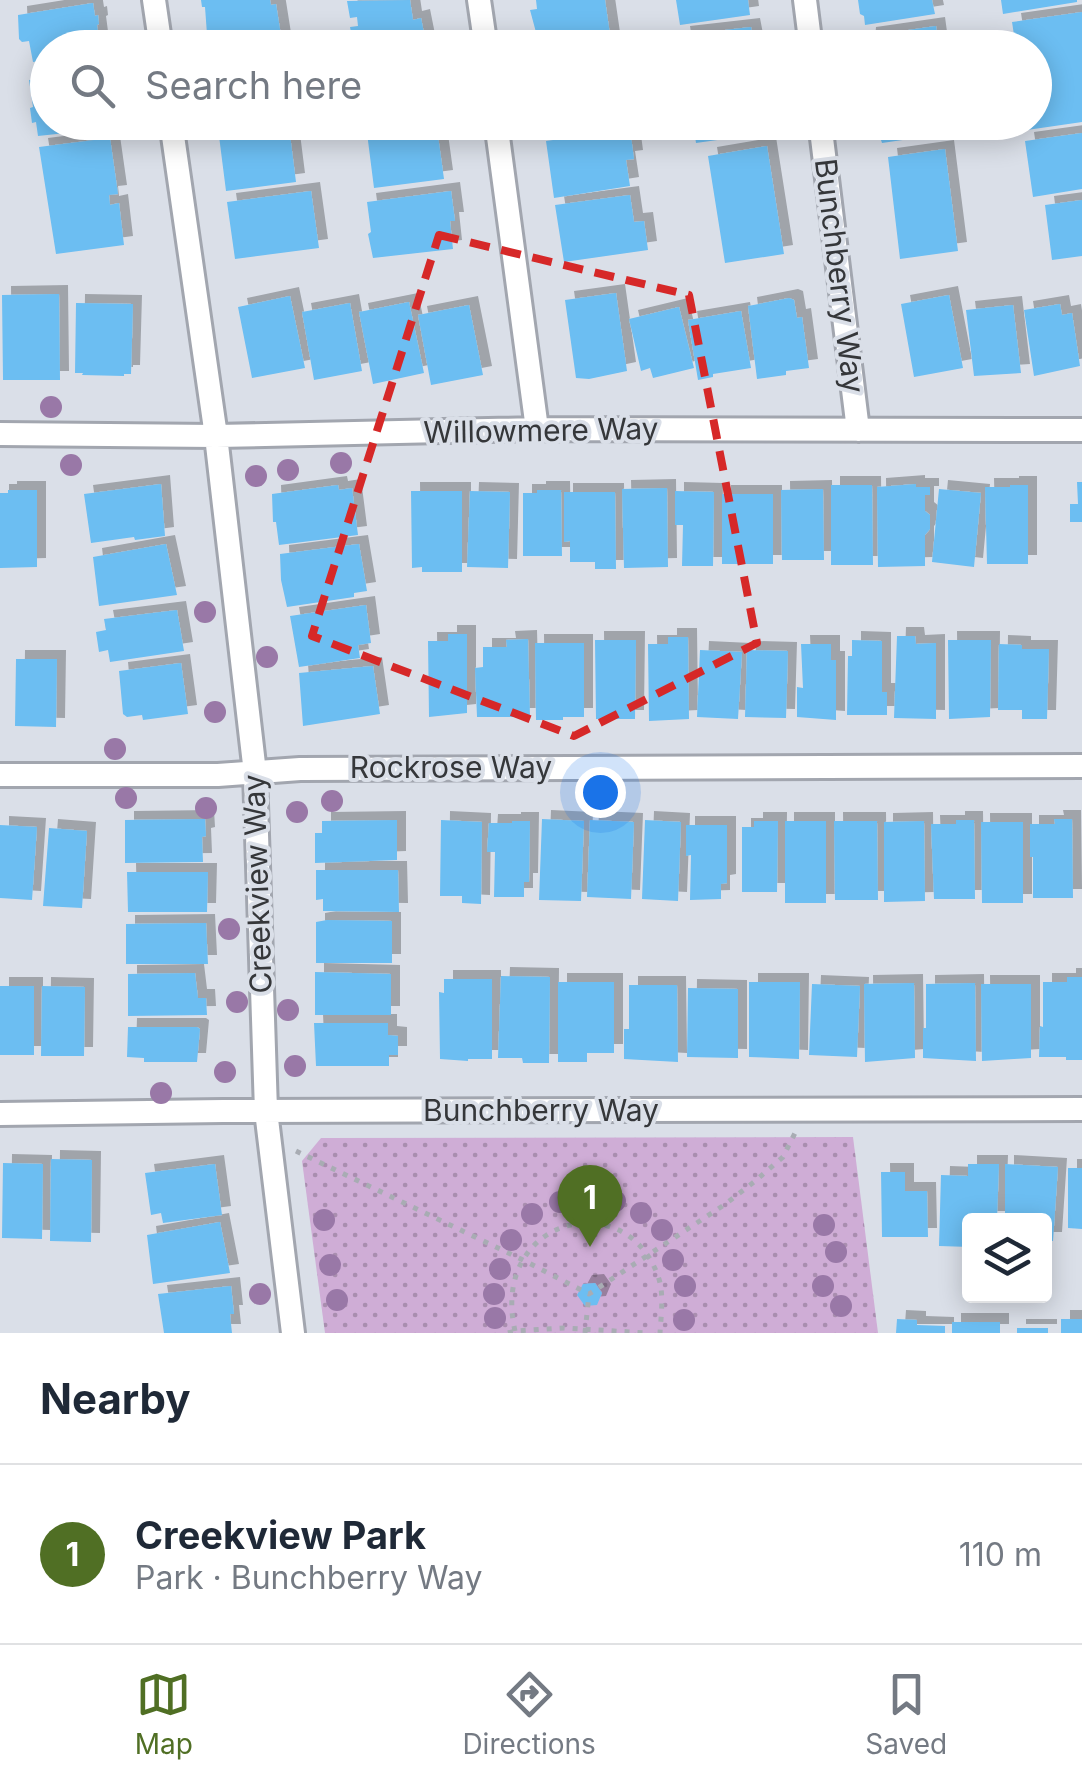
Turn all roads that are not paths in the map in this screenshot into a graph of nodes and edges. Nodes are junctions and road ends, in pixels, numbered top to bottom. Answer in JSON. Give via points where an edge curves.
{"nodes":[{"id":1,"x":154,"y":0,"type":"edge"},
{"id":2,"x":479,"y":0,"type":"edge"},
{"id":3,"x":805,"y":0,"type":"edge"},
{"id":4,"x":158,"y":30,"type":"edge"},
{"id":5,"x":483,"y":30,"type":"edge"},
{"id":6,"x":809,"y":30,"type":"edge"},
{"id":7,"x":175,"y":140,"type":"edge"},
{"id":8,"x":498,"y":140,"type":"edge"},
{"id":9,"x":822,"y":140,"type":"edge"},
{"id":10,"x":537,"y":430,"type":"junction"},
{"id":11,"x":858,"y":430,"type":"junction"},
{"id":12,"x":1082,"y":430,"type":"edge"},
{"id":13,"x":0,"y":434,"type":"edge"},
{"id":14,"x":216,"y":436,"type":"junction"},
{"id":15,"x":1082,"y":766,"type":"edge"},
{"id":16,"x":255,"y":773,"type":"junction"},
{"id":17,"x":0,"y":775,"type":"edge"},
{"id":18,"x":1082,"y":1109,"type":"edge"},
{"id":19,"x":266,"y":1111,"type":"junction"},
{"id":20,"x":0,"y":1114,"type":"edge"},
{"id":21,"x":294,"y":1333,"type":"edge"}],
"edges":[{"from":1,"to":4,"type":"street"},
{"from":2,"to":5,"type":"street"},
{"from":3,"to":6,"type":"street"},
{"from":7,"to":14,"type":"street","name":"Creekview Way"},
{"from":8,"to":10,"type":"street"},
{"from":9,"to":11,"type":"street","name":"Bunchberry Way"},
{"from":10,"to":11,"type":"street","name":"Willowmere Way"},
{"from":10,"to":14,"type":"street","name":"Willowmere Way"},
{"from":11,"to":12,"type":"street","name":"Willowmere Way"},
{"from":13,"to":14,"type":"street","name":"Willowmere Way"},
{"from":14,"to":16,"type":"street","name":"Creekview Way"},
{"from":15,"to":16,"type":"street","name":"Rockrose Way"},
{"from":16,"to":17,"type":"street","name":"Rockrose Way"},
{"from":16,"to":19,"type":"street","name":"Creekview Way"},
{"from":18,"to":19,"type":"street","name":"Bunchberry Way"},
{"from":19,"to":20,"type":"street","name":"Bunchberry Way"},
{"from":19,"to":21,"type":"street","name":"Creekview Way"}]}
